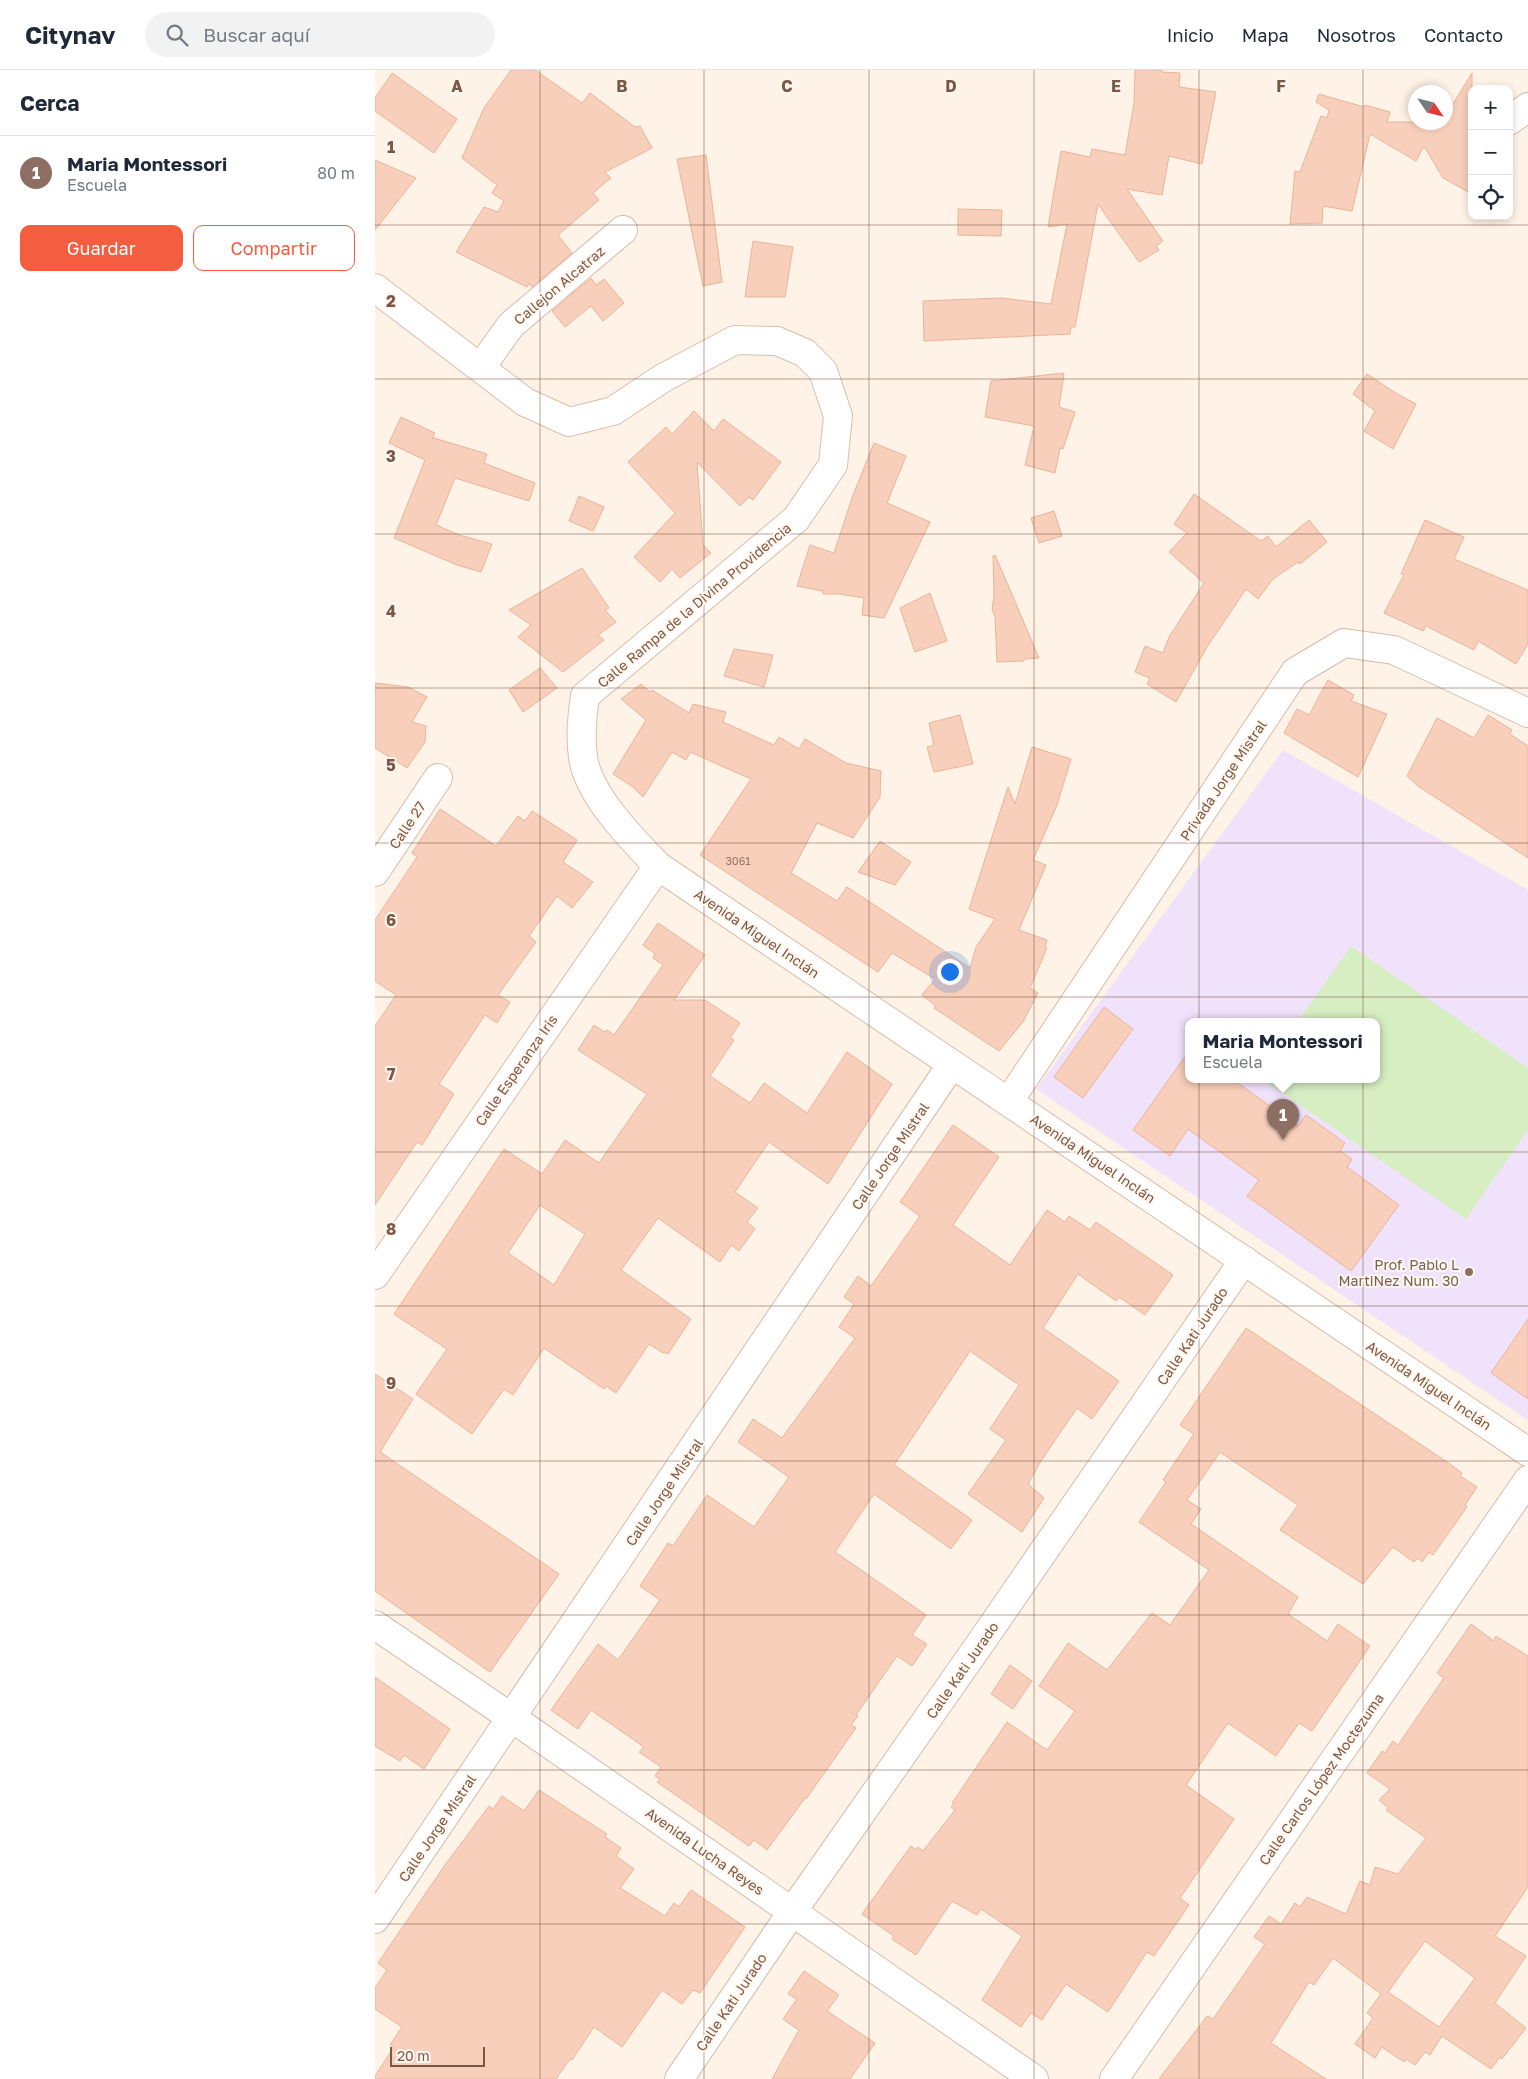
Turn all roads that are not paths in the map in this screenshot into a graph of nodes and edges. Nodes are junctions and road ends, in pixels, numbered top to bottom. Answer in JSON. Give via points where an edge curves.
{"nodes":[{"id":1,"x":1528,"y":107,"type":"edge"},
{"id":2,"x":1513,"y":119,"type":"edge"},
{"id":3,"x":623,"y":230,"type":"dead end"},
{"id":4,"x":375,"y":288,"type":"edge"},
{"id":5,"x":481,"y":367,"type":"junction"},
{"id":6,"x":1528,"y":713,"type":"edge"},
{"id":7,"x":439,"y":778,"type":"dead end"},
{"id":8,"x":658,"y":866,"type":"junction"},
{"id":9,"x":375,"y":872,"type":"edge"},
{"id":10,"x":952,"y":1064,"type":"junction"},
{"id":11,"x":1009,"y":1101,"type":"junction"},
{"id":12,"x":1244,"y":1260,"type":"junction"},
{"id":13,"x":375,"y":1275,"type":"edge"},
{"id":14,"x":1528,"y":1452,"type":"edge"},
{"id":15,"x":1528,"y":1480,"type":"edge"},
{"id":16,"x":375,"y":1625,"type":"edge"},
{"id":17,"x":512,"y":1718,"type":"junction"},
{"id":18,"x":792,"y":1912,"type":"junction"},
{"id":19,"x":375,"y":1920,"type":"edge"},
{"id":20,"x":679,"y":2079,"type":"edge"},
{"id":21,"x":1034,"y":2079,"type":"edge"},
{"id":22,"x":1114,"y":2079,"type":"edge"}],
"edges":[{"from":1,"to":2,"type":"street"},
{"from":3,"to":5,"type":"street","name":"Callejon Alcatraz","via":[[511,325]]},
{"from":4,"to":5,"type":"street","name":"Calle Rampa de la Divina Providencia"},
{"from":5,"to":8,"type":"street","name":"Calle Rampa de la Divina Providencia","via":[[525,402],[569,422],[613,411],[663,378],[735,340],[777,341],[805,353],[823,371],[838,416],[833,465],[796,519],[585,696],[581,725],[583,759],[594,787],[619,825]]},
{"from":6,"to":11,"type":"street","name":"Privada Jorge Mistral","via":[[1393,650],[1344,643],[1295,672]]},
{"from":7,"to":9,"type":"street","name":"Calle 27"},
{"from":8,"to":10,"type":"street","name":"Avenida Miguel Inclán"},
{"from":8,"to":13,"type":"street","name":"Calle Esperanza Iris"},
{"from":10,"to":11,"type":"street","name":"Avenida Miguel Inclán"},
{"from":10,"to":17,"type":"street","name":"Calle Jorge Mistral"},
{"from":11,"to":12,"type":"street","name":"Avenida Miguel Inclán"},
{"from":12,"to":14,"type":"street","name":"Avenida Miguel Inclán"},
{"from":12,"to":18,"type":"street","name":"Calle Kati Jurado"},
{"from":15,"to":22,"type":"street","name":"Calle Carlos López Moctezuma"},
{"from":16,"to":17,"type":"street","name":"Avenida Lucha Reyes"},
{"from":17,"to":18,"type":"street","name":"Avenida Lucha Reyes"},
{"from":17,"to":19,"type":"street","name":"Calle Jorge Mistral"},
{"from":18,"to":20,"type":"street","name":"Calle Kati Jurado"},
{"from":18,"to":21,"type":"street","name":"Avenida Lucha Reyes"}]}
